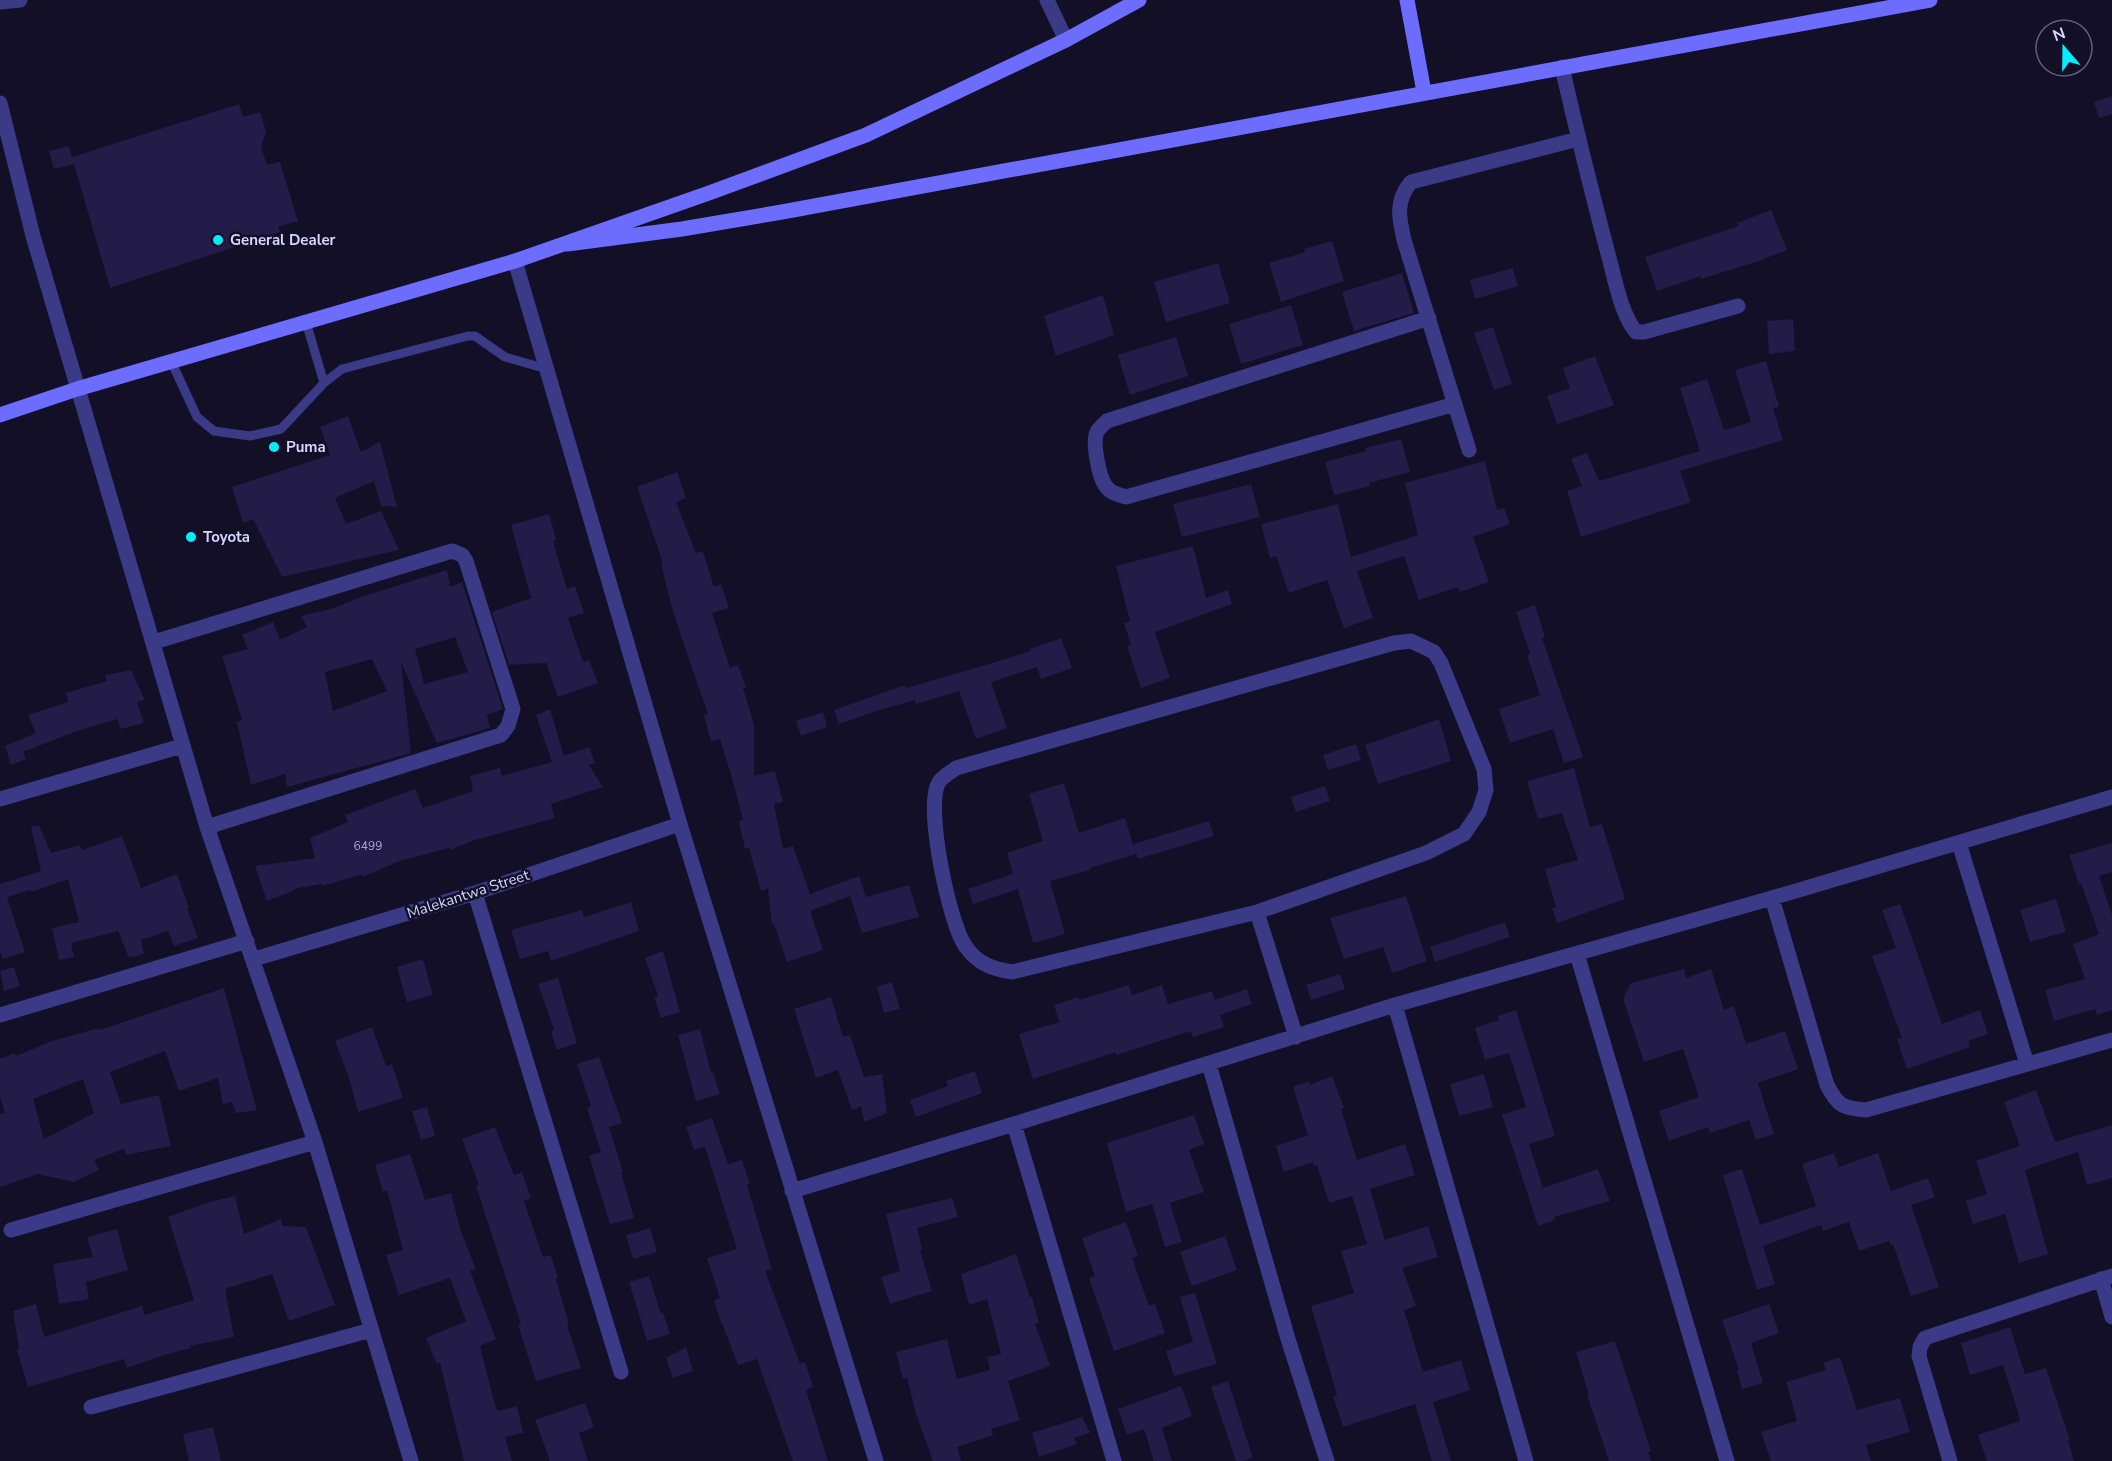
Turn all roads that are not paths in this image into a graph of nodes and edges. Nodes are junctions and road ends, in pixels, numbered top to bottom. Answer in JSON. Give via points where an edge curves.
{"nodes":[{"id":1,"x":20,"y":0,"type":"edge"},
{"id":2,"x":1047,"y":0,"type":"edge"},
{"id":3,"x":1139,"y":0,"type":"edge"},
{"id":4,"x":1407,"y":0,"type":"edge"},
{"id":5,"x":1930,"y":0,"type":"edge"},
{"id":6,"x":0,"y":2,"type":"edge"},
{"id":7,"x":1066,"y":40,"type":"junction"},
{"id":8,"x":1562,"y":67,"type":"junction"},
{"id":9,"x":1424,"y":92,"type":"junction"},
{"id":10,"x":0,"y":103,"type":"edge"},
{"id":11,"x":1578,"y":139,"type":"junction"},
{"id":12,"x":567,"y":244,"type":"junction"},
{"id":13,"x":515,"y":261,"type":"junction"},
{"id":14,"x":1738,"y":306,"type":"dead end"},
{"id":15,"x":1429,"y":318,"type":"junction"},
{"id":16,"x":306,"y":322,"type":"junction"},
{"id":17,"x":171,"y":361,"type":"junction"},
{"id":18,"x":547,"y":369,"type":"junction"},
{"id":19,"x":324,"y":383,"type":"junction"},
{"id":20,"x":77,"y":389,"type":"junction"},
{"id":21,"x":1455,"y":404,"type":"junction"},
{"id":22,"x":0,"y":415,"type":"edge"},
{"id":23,"x":1469,"y":450,"type":"dead end"},
{"id":24,"x":154,"y":642,"type":"junction"},
{"id":25,"x":182,"y":746,"type":"junction"},
{"id":26,"x":2112,"y":797,"type":"edge"},
{"id":27,"x":0,"y":799,"type":"edge"},
{"id":28,"x":680,"y":824,"type":"junction"},
{"id":29,"x":207,"y":827,"type":"junction"},
{"id":30,"x":1959,"y":843,"type":"junction"},
{"id":31,"x":475,"y":893,"type":"junction"},
{"id":32,"x":1772,"y":898,"type":"junction"},
{"id":33,"x":1257,"y":912,"type":"junction"},
{"id":34,"x":247,"y":941,"type":"junction"},
{"id":35,"x":1577,"y":954,"type":"junction"},
{"id":36,"x":254,"y":959,"type":"junction"},
{"id":37,"x":1395,"y":1005,"type":"junction"},
{"id":38,"x":0,"y":1015,"type":"edge"},
{"id":39,"x":1296,"y":1037,"type":"junction"},
{"id":40,"x":2112,"y":1040,"type":"edge"},
{"id":41,"x":1209,"y":1064,"type":"junction"},
{"id":42,"x":2027,"y":1064,"type":"junction"},
{"id":43,"x":1014,"y":1124,"type":"junction"},
{"id":44,"x":315,"y":1142,"type":"junction"},
{"id":45,"x":792,"y":1191,"type":"junction"},
{"id":46,"x":10,"y":1230,"type":"dead end"},
{"id":47,"x":2106,"y":1278,"type":"edge"},
{"id":48,"x":2112,"y":1317,"type":"edge"},
{"id":49,"x":371,"y":1330,"type":"junction"},
{"id":50,"x":621,"y":1372,"type":"dead end"},
{"id":51,"x":91,"y":1407,"type":"dead end"},
{"id":52,"x":411,"y":1461,"type":"edge"},
{"id":53,"x":876,"y":1461,"type":"edge"},
{"id":54,"x":1114,"y":1461,"type":"edge"},
{"id":55,"x":1327,"y":1461,"type":"edge"},
{"id":56,"x":1526,"y":1461,"type":"edge"},
{"id":57,"x":1727,"y":1461,"type":"edge"},
{"id":58,"x":1950,"y":1461,"type":"edge"}],
"edges":[{"from":1,"to":6,"type":"street"},
{"from":2,"to":7,"type":"street"},
{"from":3,"to":7,"type":"street"},
{"from":4,"to":9,"type":"street"},
{"from":5,"to":8,"type":"street"},
{"from":7,"to":12,"type":"street","via":[[866,135]]},
{"from":8,"to":9,"type":"street"},
{"from":8,"to":11,"type":"street"},
{"from":9,"to":12,"type":"street","via":[[782,212]]},
{"from":10,"to":20,"type":"street"},
{"from":11,"to":14,"type":"street","via":[[1619,292],[1636,332]]},
{"from":11,"to":15,"type":"street","via":[[1411,182],[1400,201],[1398,215]]},
{"from":12,"to":13,"type":"street"},
{"from":13,"to":16,"type":"street"},
{"from":13,"to":18,"type":"street"},
{"from":15,"to":21,"type":"street"},
{"from":15,"to":21,"type":"street","via":[[1107,422],[1096,432],[1100,472],[1113,493],[1125,497]]},
{"from":16,"to":17,"type":"street"},
{"from":16,"to":19,"type":"lane"},
{"from":17,"to":19,"type":"lane","via":[[197,417],[222,433],[250,436],[281,429]]},
{"from":17,"to":20,"type":"street"},
{"from":18,"to":19,"type":"lane","via":[[504,357],[475,336],[468,336],[342,369]]},
{"from":18,"to":28,"type":"street"},
{"from":20,"to":22,"type":"street"},
{"from":20,"to":24,"type":"street"},
{"from":21,"to":23,"type":"street"},
{"from":24,"to":25,"type":"street"},
{"from":24,"to":29,"type":"street","via":[[452,551],[466,561],[513,709],[501,735]]},
{"from":25,"to":27,"type":"street"},
{"from":25,"to":29,"type":"street"},
{"from":26,"to":30,"type":"street"},
{"from":28,"to":31,"type":"street","name":"Malekantwa Street"},
{"from":28,"to":45,"type":"street"},
{"from":29,"to":34,"type":"street"},
{"from":30,"to":32,"type":"street"},
{"from":30,"to":42,"type":"street"},
{"from":31,"to":36,"type":"street","name":"Malekantwa Street"},
{"from":31,"to":50,"type":"street"},
{"from":32,"to":35,"type":"street"},
{"from":32,"to":42,"type":"street","via":[[1827,1085],[1836,1102],[1847,1109],[1866,1110]]},
{"from":33,"to":33,"type":"street","via":[[1426,853],[1464,834],[1479,812],[1486,790],[1484,769],[1434,652],[1410,641],[1394,643],[956,768],[939,782],[933,799],[936,844],[956,927],[965,947],[992,969],[1012,972]]},
{"from":33,"to":39,"type":"street"},
{"from":34,"to":36,"type":"street"},
{"from":34,"to":38,"type":"street"},
{"from":35,"to":37,"type":"street"},
{"from":35,"to":57,"type":"street"},
{"from":36,"to":44,"type":"street"},
{"from":37,"to":39,"type":"street"},
{"from":37,"to":56,"type":"street"},
{"from":39,"to":41,"type":"street"},
{"from":40,"to":42,"type":"street"},
{"from":41,"to":43,"type":"street"},
{"from":41,"to":55,"type":"street"},
{"from":43,"to":45,"type":"street"},
{"from":43,"to":54,"type":"street"},
{"from":44,"to":46,"type":"street"},
{"from":44,"to":49,"type":"street"},
{"from":45,"to":53,"type":"street"},
{"from":47,"to":48,"type":"street"},
{"from":47,"to":58,"type":"street","via":[[1925,1338],[1919,1356]]},
{"from":49,"to":51,"type":"street"},
{"from":49,"to":52,"type":"street"}]}
